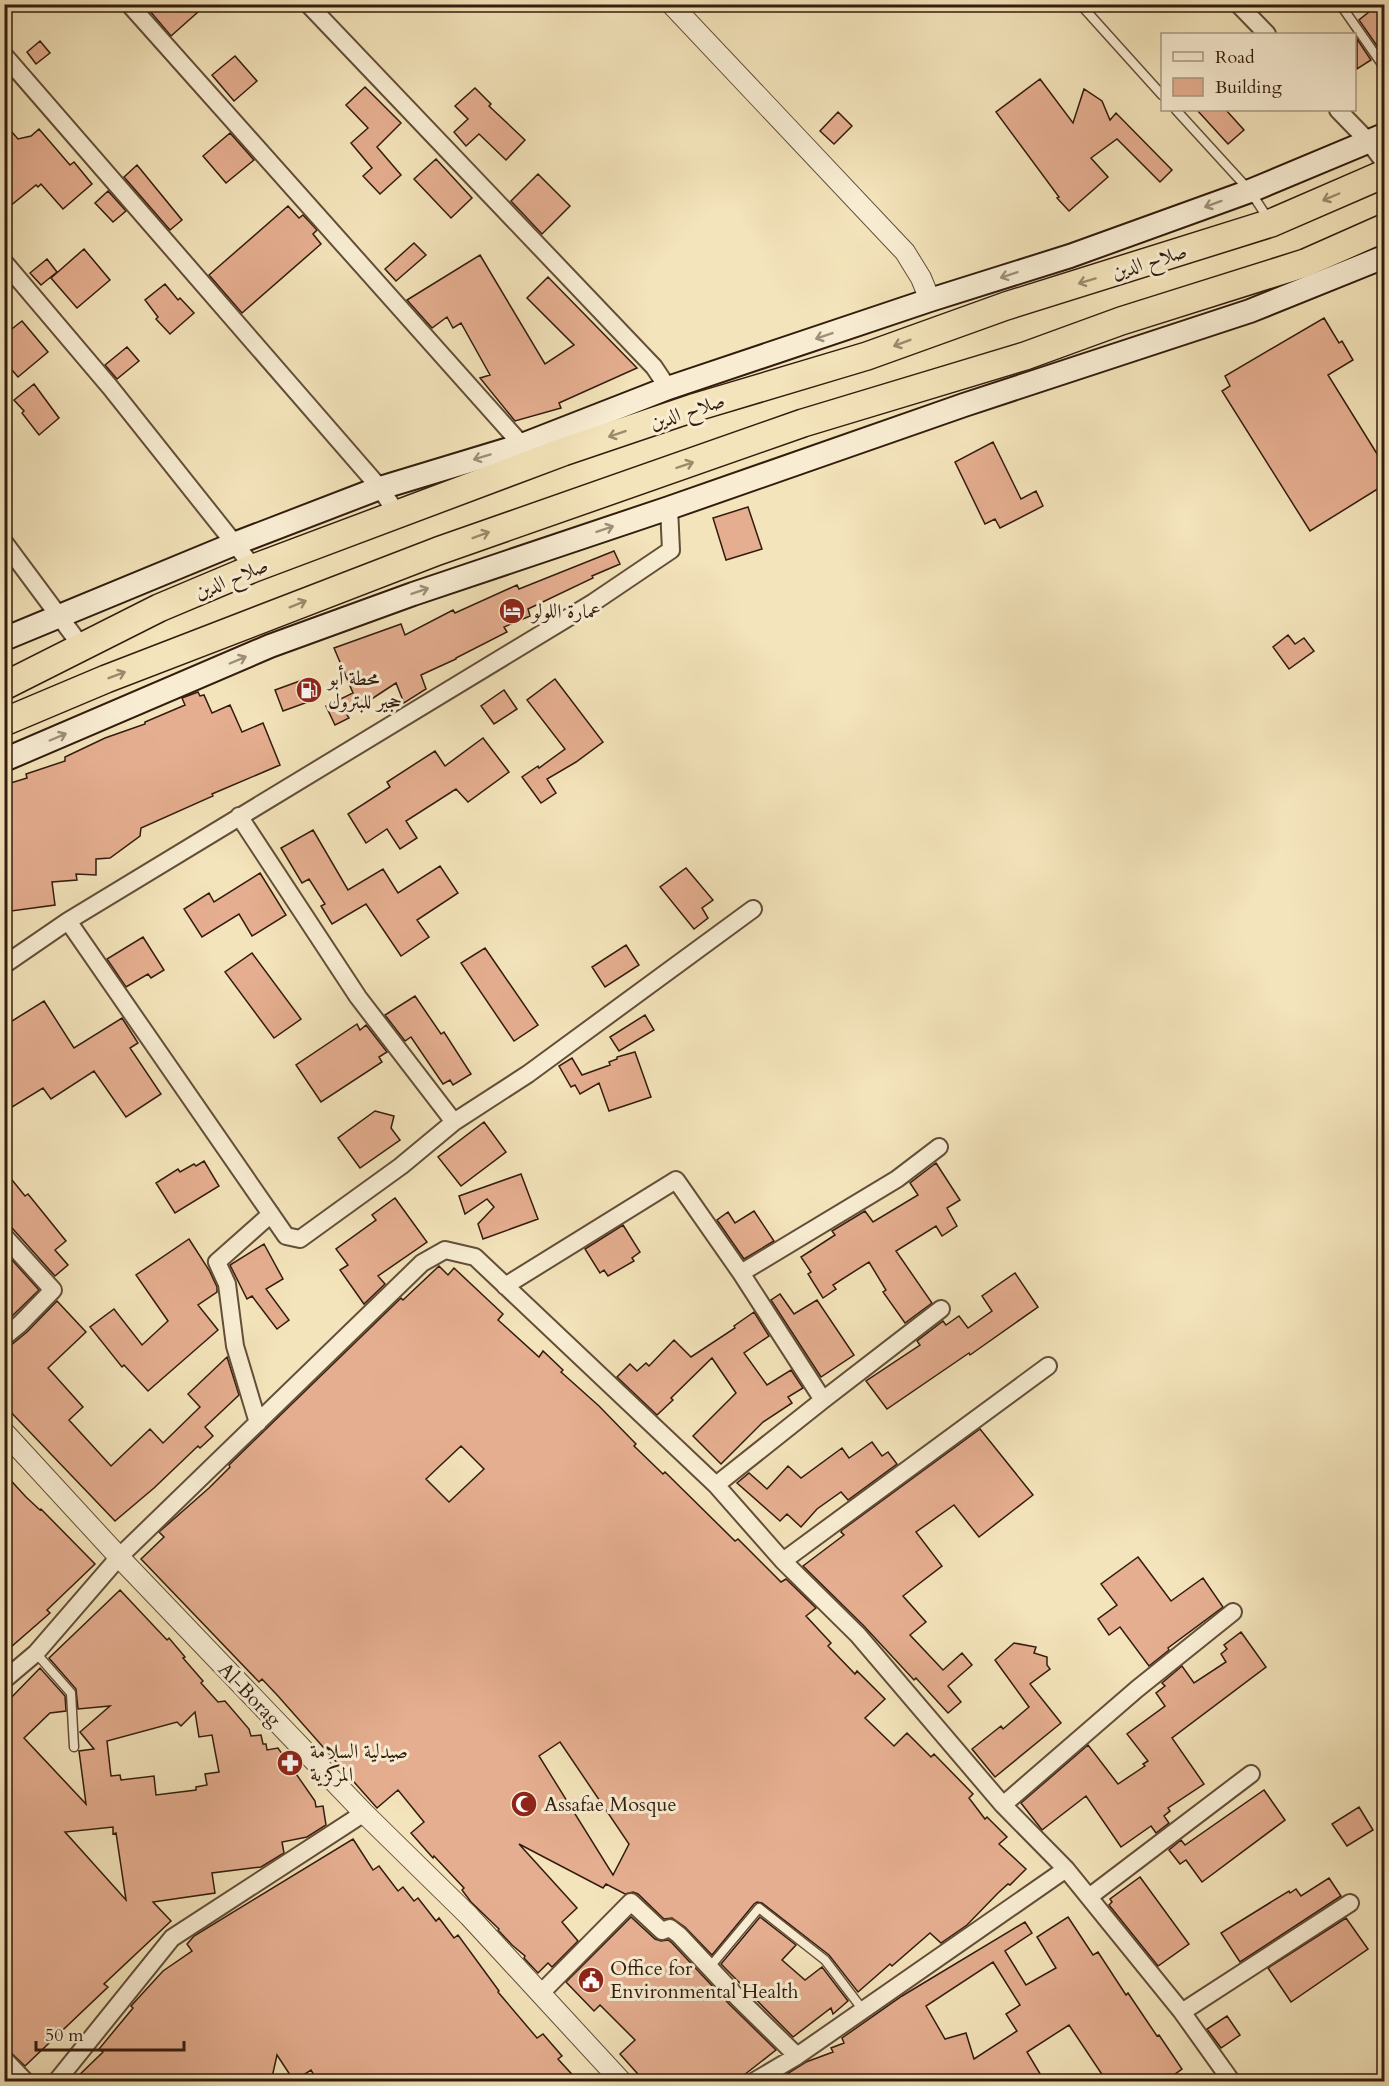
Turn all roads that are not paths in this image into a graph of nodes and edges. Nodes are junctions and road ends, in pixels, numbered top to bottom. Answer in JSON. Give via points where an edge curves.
{"nodes":[{"id":1,"x":129,"y":4,"type":"edge"},
{"id":2,"x":308,"y":4,"type":"edge"},
{"id":3,"x":671,"y":4,"type":"edge"},
{"id":4,"x":1080,"y":4,"type":"edge"},
{"id":5,"x":1238,"y":4,"type":"edge"},
{"id":6,"x":1340,"y":4,"type":"edge"},
{"id":7,"x":1266,"y":33,"type":"edge"},
{"id":8,"x":4,"y":55,"type":"edge"},
{"id":9,"x":1384,"y":67,"type":"edge"},
{"id":10,"x":1161,"y":94,"type":"edge"},
{"id":11,"x":1177,"y":111,"type":"edge"},
{"id":12,"x":1339,"y":111,"type":"edge"},
{"id":13,"x":1377,"y":138,"type":"edge"},
{"id":14,"x":1384,"y":162,"type":"edge"},
{"id":15,"x":1384,"y":174,"type":"edge"},
{"id":16,"x":1250,"y":191,"type":"junction"},
{"id":17,"x":1271,"y":223,"type":"junction"},
{"id":18,"x":1384,"y":228,"type":"edge"},
{"id":19,"x":1384,"y":257,"type":"edge"},
{"id":20,"x":4,"y":262,"type":"edge"},
{"id":21,"x":930,"y":300,"type":"junction"},
{"id":22,"x":668,"y":388,"type":"junction"},
{"id":23,"x":522,"y":445,"type":"junction"},
{"id":24,"x":380,"y":488,"type":"junction"},
{"id":25,"x":669,"y":508,"type":"junction"},
{"id":26,"x":398,"y":514,"type":"junction"},
{"id":27,"x":4,"y":542,"type":"edge"},
{"id":28,"x":234,"y":544,"type":"junction"},
{"id":29,"x":254,"y":568,"type":"junction"},
{"id":30,"x":59,"y":616,"type":"junction"},
{"id":31,"x":4,"y":639,"type":"edge"},
{"id":32,"x":81,"y":647,"type":"junction"},
{"id":33,"x":4,"y":686,"type":"edge"},
{"id":34,"x":4,"y":722,"type":"edge"},
{"id":35,"x":4,"y":760,"type":"edge"},
{"id":36,"x":239,"y":816,"type":"junction"},
{"id":37,"x":753,"y":909,"type":"dead end"},
{"id":38,"x":68,"y":921,"type":"junction"},
{"id":39,"x":4,"y":965,"type":"edge"},
{"id":40,"x":454,"y":1122,"type":"junction"},
{"id":41,"x":939,"y":1148,"type":"dead end"},
{"id":42,"x":271,"y":1214,"type":"junction"},
{"id":43,"x":4,"y":1236,"type":"edge"},
{"id":44,"x":741,"y":1273,"type":"junction"},
{"id":45,"x":505,"y":1286,"type":"junction"},
{"id":46,"x":941,"y":1309,"type":"dead end"},
{"id":47,"x":4,"y":1337,"type":"edge"},
{"id":48,"x":1048,"y":1366,"type":"dead end"},
{"id":49,"x":822,"y":1400,"type":"junction"},
{"id":50,"x":258,"y":1423,"type":"junction"},
{"id":51,"x":4,"y":1432,"type":"edge"},
{"id":52,"x":716,"y":1485,"type":"junction"},
{"id":53,"x":119,"y":1557,"type":"junction"},
{"id":54,"x":783,"y":1561,"type":"junction"},
{"id":55,"x":1233,"y":1612,"type":"dead end"},
{"id":56,"x":36,"y":1653,"type":"junction"},
{"id":57,"x":4,"y":1680,"type":"edge"},
{"id":58,"x":74,"y":1747,"type":"dead end"},
{"id":59,"x":1251,"y":1774,"type":"dead end"},
{"id":60,"x":1003,"y":1805,"type":"junction"},
{"id":61,"x":364,"y":1814,"type":"junction"},
{"id":62,"x":1066,"y":1869,"type":"junction"},
{"id":63,"x":1089,"y":1897,"type":"junction"},
{"id":64,"x":1350,"y":1903,"type":"dead end"},
{"id":65,"x":709,"y":1968,"type":"junction"},
{"id":66,"x":540,"y":1994,"type":"junction"},
{"id":67,"x":863,"y":2010,"type":"junction"},
{"id":68,"x":1182,"y":2012,"type":"junction"},
{"id":69,"x":797,"y":2056,"type":"junction"},
{"id":70,"x":4,"y":2058,"type":"edge"},
{"id":71,"x":26,"y":2082,"type":"edge"},
{"id":72,"x":56,"y":2082,"type":"edge"},
{"id":73,"x":622,"y":2082,"type":"edge"},
{"id":74,"x":753,"y":2082,"type":"edge"},
{"id":75,"x":1232,"y":2082,"type":"edge"}],
"edges":[{"from":1,"to":23,"type":"street"},
{"from":2,"to":22,"type":"street","via":[[654,367]]},
{"from":3,"to":21,"type":"street","via":[[905,252]]},
{"from":4,"to":10,"type":"lane"},
{"from":5,"to":7,"type":"street"},
{"from":6,"to":9,"type":"lane"},
{"from":8,"to":24,"type":"street"},
{"from":11,"to":16,"type":"lane"},
{"from":12,"to":13,"type":"street"},
{"from":13,"to":14,"type":"street"},
{"from":13,"to":16,"type":"main road"},
{"from":15,"to":17,"type":"highway","name":"صلاح الدين","one_way":true},
{"from":16,"to":17,"type":"lane"},
{"from":16,"to":21,"type":"main road","one_way":true,"via":[[1070,256]]},
{"from":17,"to":26,"type":"highway","name":"صلاح الدين","one_way":true,"via":[[1006,306],[867,356],[682,412]]},
{"from":34,"to":18,"type":"highway","one_way":true,"via":[[483,534],[803,423],[1025,356],[1305,263]]},
{"from":19,"to":25,"type":"main road","via":[[1250,311]]},
{"from":20,"to":28,"type":"street","via":[[110,387]]},
{"from":21,"to":22,"type":"main road","one_way":true},
{"from":22,"to":23,"type":"main road"},
{"from":23,"to":24,"type":"main road","one_way":true},
{"from":24,"to":26,"type":"street"},
{"from":24,"to":28,"type":"main road"},
{"from":35,"to":25,"type":"main road","one_way":true,"via":[[270,646]]},
{"from":25,"to":36,"type":"street","via":[[671,550],[594,602]]},
{"from":26,"to":29,"type":"highway","name":"صلاح الدين"},
{"from":27,"to":30,"type":"street"},
{"from":28,"to":29,"type":"street"},
{"from":28,"to":30,"type":"main road"},
{"from":29,"to":32,"type":"highway","name":"صلاح الدين","via":[[159,608]]},
{"from":30,"to":31,"type":"main road"},
{"from":30,"to":32,"type":"street"},
{"from":32,"to":33,"type":"highway","name":"صلاح الدين"},
{"from":36,"to":38,"type":"street"},
{"from":36,"to":40,"type":"street","via":[[358,997]]},
{"from":37,"to":40,"type":"street","via":[[528,1074]]},
{"from":38,"to":39,"type":"street"},
{"from":38,"to":42,"type":"street"},
{"from":40,"to":42,"type":"street","via":[[300,1239],[285,1236]]},
{"from":41,"to":44,"type":"street","via":[[897,1179]]},
{"from":42,"to":50,"type":"street","via":[[217,1262],[227,1284],[235,1346]]},
{"from":43,"to":47,"type":"street","via":[[53,1290]]},
{"from":44,"to":45,"type":"street","via":[[676,1180]]},
{"from":44,"to":49,"type":"street"},
{"from":45,"to":50,"type":"street","via":[[475,1257],[445,1250],[422,1263]]},
{"from":45,"to":52,"type":"street"},
{"from":46,"to":49,"type":"street"},
{"from":48,"to":54,"type":"street"},
{"from":49,"to":52,"type":"street"},
{"from":50,"to":53,"type":"street"},
{"from":51,"to":53,"type":"street","name":"Al-Borag"},
{"from":52,"to":54,"type":"street"},
{"from":53,"to":56,"type":"street"},
{"from":53,"to":61,"type":"street","name":"Al-Borag"},
{"from":54,"to":60,"type":"street","via":[[876,1654]]},
{"from":55,"to":60,"type":"street"},
{"from":56,"to":57,"type":"street"},
{"from":56,"to":58,"type":"lane","via":[[71,1693]]},
{"from":59,"to":63,"type":"street"},
{"from":60,"to":62,"type":"street"},
{"from":61,"to":66,"type":"street","name":"Al-Borag","via":[[469,1916]]},
{"from":61,"to":72,"type":"street","via":[[172,1938]]},
{"from":62,"to":63,"type":"street"},
{"from":62,"to":67,"type":"street"},
{"from":63,"to":68,"type":"street"},
{"from":64,"to":68,"type":"street"},
{"from":65,"to":66,"type":"street","via":[[679,1935],[670,1928],[662,1931],[631,1902]]},
{"from":65,"to":67,"type":"lane","via":[[759,1908],[825,1959]]},
{"from":65,"to":69,"type":"street"},
{"from":66,"to":73,"type":"street","name":"Al-Borag"},
{"from":67,"to":69,"type":"street"},
{"from":68,"to":75,"type":"street"},
{"from":69,"to":74,"type":"street"},
{"from":70,"to":71,"type":"street"}]}
